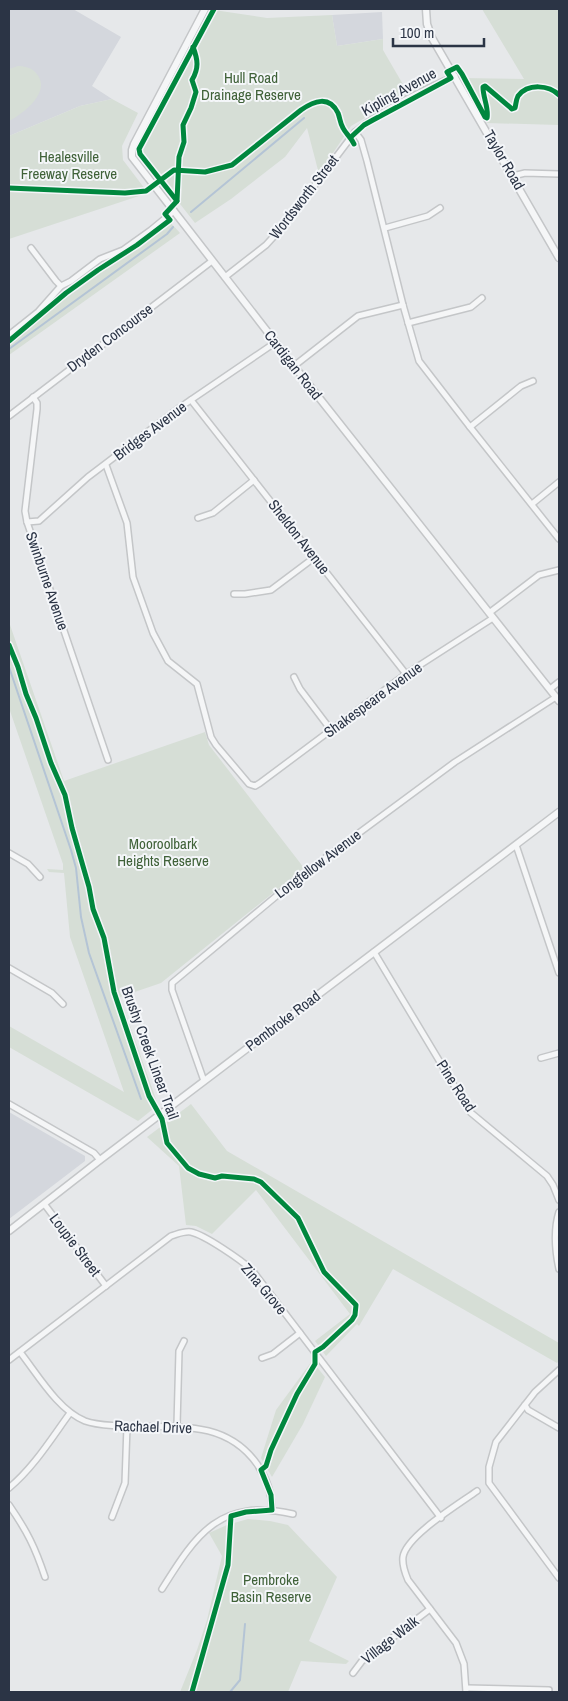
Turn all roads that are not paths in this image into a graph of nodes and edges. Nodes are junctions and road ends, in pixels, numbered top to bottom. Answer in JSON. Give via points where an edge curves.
{"nodes":[{"id":1,"x":205,"y":9,"type":"edge"},
{"id":2,"x":426,"y":9,"type":"edge"},
{"id":3,"x":455,"y":76,"type":"junction"},
{"id":4,"x":355,"y":132,"type":"junction"},
{"id":5,"x":559,"y":174,"type":"edge"},
{"id":6,"x":513,"y":176,"type":"junction"},
{"id":7,"x":440,"y":208,"type":"dead end"},
{"id":8,"x":174,"y":211,"type":"junction"},
{"id":9,"x":384,"y":228,"type":"junction"},
{"id":10,"x":31,"y":248,"type":"dead end"},
{"id":11,"x":559,"y":258,"type":"edge"},
{"id":12,"x":212,"y":261,"type":"junction"},
{"id":13,"x":225,"y":277,"type":"junction"},
{"id":14,"x":62,"y":286,"type":"junction"},
{"id":15,"x":482,"y":298,"type":"dead end"},
{"id":16,"x":403,"y":305,"type":"junction"},
{"id":17,"x":408,"y":323,"type":"junction"},
{"id":18,"x":9,"y":335,"type":"edge"},
{"id":19,"x":276,"y":342,"type":"junction"},
{"id":20,"x":294,"y":366,"type":"junction"},
{"id":21,"x":533,"y":381,"type":"dead end"},
{"id":22,"x":33,"y":397,"type":"junction"},
{"id":23,"x":191,"y":400,"type":"junction"},
{"id":24,"x":9,"y":416,"type":"edge"},
{"id":25,"x":470,"y":427,"type":"junction"},
{"id":26,"x":106,"y":465,"type":"junction"},
{"id":27,"x":254,"y":480,"type":"junction"},
{"id":28,"x":559,"y":482,"type":"edge"},
{"id":29,"x":532,"y":504,"type":"junction"},
{"id":30,"x":198,"y":518,"type":"dead end"},
{"id":31,"x":27,"y":522,"type":"junction"},
{"id":32,"x":559,"y":539,"type":"edge"},
{"id":33,"x":315,"y":557,"type":"junction"},
{"id":34,"x":559,"y":570,"type":"edge"},
{"id":35,"x":234,"y":594,"type":"dead end"},
{"id":36,"x":491,"y":615,"type":"junction"},
{"id":37,"x":406,"y":674,"type":"junction"},
{"id":38,"x":294,"y":677,"type":"dead end"},
{"id":39,"x":559,"y":682,"type":"edge"},
{"id":40,"x":550,"y":689,"type":"junction"},
{"id":41,"x":558,"y":699,"type":"edge"},
{"id":42,"x":331,"y":730,"type":"junction"},
{"id":43,"x":108,"y":760,"type":"dead end"},
{"id":44,"x":559,"y":812,"type":"edge"},
{"id":45,"x":516,"y":845,"type":"junction"},
{"id":46,"x":9,"y":853,"type":"edge"},
{"id":47,"x":40,"y":877,"type":"dead end"},
{"id":48,"x":374,"y":952,"type":"junction"},
{"id":49,"x":9,"y":968,"type":"edge"},
{"id":50,"x":559,"y":973,"type":"edge"},
{"id":51,"x":63,"y":1004,"type":"dead end"},
{"id":52,"x":559,"y":1053,"type":"edge"},
{"id":53,"x":541,"y":1058,"type":"dead end"},
{"id":54,"x":204,"y":1081,"type":"junction"},
{"id":55,"x":9,"y":1104,"type":"edge"},
{"id":56,"x":100,"y":1160,"type":"junction"},
{"id":57,"x":559,"y":1200,"type":"edge"},
{"id":58,"x":44,"y":1205,"type":"junction"},
{"id":59,"x":559,"y":1212,"type":"edge"},
{"id":60,"x":9,"y":1231,"type":"edge"},
{"id":61,"x":559,"y":1269,"type":"edge"},
{"id":62,"x":106,"y":1286,"type":"junction"},
{"id":63,"x":300,"y":1333,"type":"junction"},
{"id":64,"x":184,"y":1341,"type":"dead end"},
{"id":65,"x":20,"y":1352,"type":"junction"},
{"id":66,"x":262,"y":1358,"type":"dead end"},
{"id":67,"x":9,"y":1360,"type":"edge"},
{"id":68,"x":559,"y":1370,"type":"edge"},
{"id":69,"x":525,"y":1405,"type":"junction"},
{"id":70,"x":70,"y":1413,"type":"junction"},
{"id":71,"x":177,"y":1425,"type":"junction"},
{"id":72,"x":127,"y":1426,"type":"junction"},
{"id":73,"x":559,"y":1428,"type":"edge"},
{"id":74,"x":9,"y":1488,"type":"edge"},
{"id":75,"x":477,"y":1491,"type":"dead end"},
{"id":76,"x":9,"y":1505,"type":"edge"},
{"id":77,"x":272,"y":1510,"type":"junction"},
{"id":78,"x":293,"y":1514,"type":"dead end"},
{"id":79,"x":112,"y":1517,"type":"dead end"},
{"id":80,"x":441,"y":1518,"type":"junction"},
{"id":81,"x":45,"y":1577,"type":"dead end"},
{"id":82,"x":559,"y":1578,"type":"edge"},
{"id":83,"x":162,"y":1589,"type":"dead end"},
{"id":84,"x":430,"y":1609,"type":"junction"},
{"id":85,"x":353,"y":1673,"type":"dead end"},
{"id":86,"x":467,"y":1690,"type":"edge"},
{"id":87,"x":549,"y":1690,"type":"dead end"}],
"edges":[{"from":1,"to":8,"type":"street","name":"Cardigan Road","via":[[132,150],[132,157]]},
{"from":2,"to":3,"type":"street","name":"Taylor Road","via":[[432,38]]},
{"from":3,"to":4,"type":"street","name":"Kipling Avenue","via":[[398,105]]},
{"from":3,"to":6,"type":"street","name":"Taylor Road"},
{"from":4,"to":9,"type":"street","name":"Kipling Avenue","via":[[362,140]]},
{"from":4,"to":13,"type":"street","name":"Wordsworth Street","via":[[287,222],[266,245]]},
{"from":5,"to":6,"type":"street"},
{"from":6,"to":11,"type":"street","name":"Taylor Road"},
{"from":7,"to":9,"type":"street","via":[[428,216]]},
{"from":8,"to":12,"type":"street","name":"Cardigan Road"},
{"from":8,"to":14,"type":"street","via":[[123,250],[96,262]]},
{"from":9,"to":16,"type":"street","name":"Kipling Avenue"},
{"from":10,"to":14,"type":"street"},
{"from":12,"to":13,"type":"street","name":"Cardigan Road"},
{"from":12,"to":22,"type":"street","name":"Dryden Concourse"},
{"from":13,"to":19,"type":"street","name":"Cardigan Road"},
{"from":14,"to":18,"type":"street","via":[[38,312]]},
{"from":15,"to":17,"type":"street","via":[[471,307]]},
{"from":16,"to":17,"type":"street","name":"Kipling Avenue"},
{"from":16,"to":20,"type":"street","via":[[358,316]]},
{"from":17,"to":25,"type":"street","name":"Kipling Avenue","via":[[419,361]]},
{"from":19,"to":20,"type":"street","name":"Cardigan Road"},
{"from":19,"to":23,"type":"street","name":"Bridges Avenue"},
{"from":20,"to":36,"type":"street","name":"Cardigan Road"},
{"from":21,"to":25,"type":"street","via":[[521,386]]},
{"from":22,"to":24,"type":"street","name":"Dryden Concourse"},
{"from":22,"to":31,"type":"street","name":"Swinburne Avenue","via":[[37,410],[25,511]]},
{"from":23,"to":26,"type":"street","name":"Bridges Avenue"},
{"from":23,"to":27,"type":"street","name":"Sheldon Avenue"},
{"from":25,"to":29,"type":"street","name":"Kipling Avenue"},
{"from":26,"to":31,"type":"street","name":"Bridges Avenue","via":[[39,521]]},
{"from":26,"to":42,"type":"street","name":"Shakespeare Avenue","via":[[127,522],[133,577],[153,632],[168,661],[197,684],[212,737],[243,778],[255,786]]},
{"from":27,"to":30,"type":"street","via":[[213,513]]},
{"from":27,"to":33,"type":"street","name":"Sheldon Avenue"},
{"from":28,"to":29,"type":"street"},
{"from":29,"to":32,"type":"street","name":"Kipling Avenue"},
{"from":31,"to":43,"type":"street","name":"Swinburne Avenue"},
{"from":33,"to":35,"type":"street","via":[[271,590]]},
{"from":33,"to":37,"type":"street","name":"Sheldon Avenue"},
{"from":34,"to":36,"type":"street","name":"Shakespeare Avenue","via":[[539,575]]},
{"from":36,"to":37,"type":"street","name":"Shakespeare Avenue"},
{"from":36,"to":40,"type":"street","name":"Cardigan Road"},
{"from":37,"to":42,"type":"street","name":"Shakespeare Avenue"},
{"from":38,"to":42,"type":"street"},
{"from":39,"to":40,"type":"street"},
{"from":40,"to":41,"type":"street","name":"Cardigan Road"},
{"from":41,"to":54,"type":"street","name":"Longfellow Avenue","via":[[455,762],[298,878],[172,983]]},
{"from":44,"to":45,"type":"street","name":"Pembroke Road"},
{"from":45,"to":48,"type":"street","name":"Pembroke Road"},
{"from":45,"to":50,"type":"street"},
{"from":46,"to":47,"type":"street","via":[[28,864]]},
{"from":48,"to":54,"type":"street","name":"Pembroke Road"},
{"from":48,"to":57,"type":"street","name":"Pine Road","via":[[470,1112],[547,1176]]},
{"from":49,"to":51,"type":"street","via":[[52,993]]},
{"from":52,"to":53,"type":"street"},
{"from":54,"to":56,"type":"street","name":"Pembroke Road"},
{"from":55,"to":56,"type":"street","via":[[94,1153]]},
{"from":56,"to":58,"type":"street","name":"Pembroke Road"},
{"from":58,"to":60,"type":"street","name":"Pembroke Road"},
{"from":58,"to":62,"type":"street","name":"Loupie Street"},
{"from":59,"to":61,"type":"street","via":[[556,1253]]},
{"from":62,"to":63,"type":"street","name":"Zina Grove","via":[[171,1236],[190,1232],[248,1266]]},
{"from":62,"to":65,"type":"street","name":"Zina Grove"},
{"from":63,"to":66,"type":"street","via":[[273,1354]]},
{"from":63,"to":80,"type":"street","name":"Zina Grove"},
{"from":64,"to":71,"type":"street","via":[[179,1350]]},
{"from":65,"to":67,"type":"street","name":"Zina Grove"},
{"from":65,"to":70,"type":"street","name":"Rachael Drive"},
{"from":68,"to":69,"type":"street"},
{"from":69,"to":73,"type":"street"},
{"from":69,"to":82,"type":"street","via":[[496,1442],[489,1467],[489,1482]]},
{"from":70,"to":72,"type":"street","name":"Rachael Drive","via":[[87,1422]]},
{"from":70,"to":74,"type":"street","via":[[34,1463]]},
{"from":71,"to":72,"type":"street","name":"Rachael Drive"},
{"from":71,"to":77,"type":"street","name":"Rachael Drive","via":[[215,1432],[244,1450],[261,1470],[271,1495]]},
{"from":72,"to":79,"type":"street","via":[[126,1483]]},
{"from":75,"to":80,"type":"street"},
{"from":76,"to":81,"type":"street","via":[[28,1532]]},
{"from":77,"to":78,"type":"street"},
{"from":77,"to":83,"type":"street","via":[[231,1516],[207,1529],[186,1552]]},
{"from":80,"to":84,"type":"street","via":[[413,1539],[403,1558],[408,1580]]},
{"from":84,"to":85,"type":"street","name":"Village Walk","via":[[362,1661]]},
{"from":84,"to":86,"type":"street","via":[[456,1642],[464,1664]]},
{"from":86,"to":87,"type":"street"}]}
